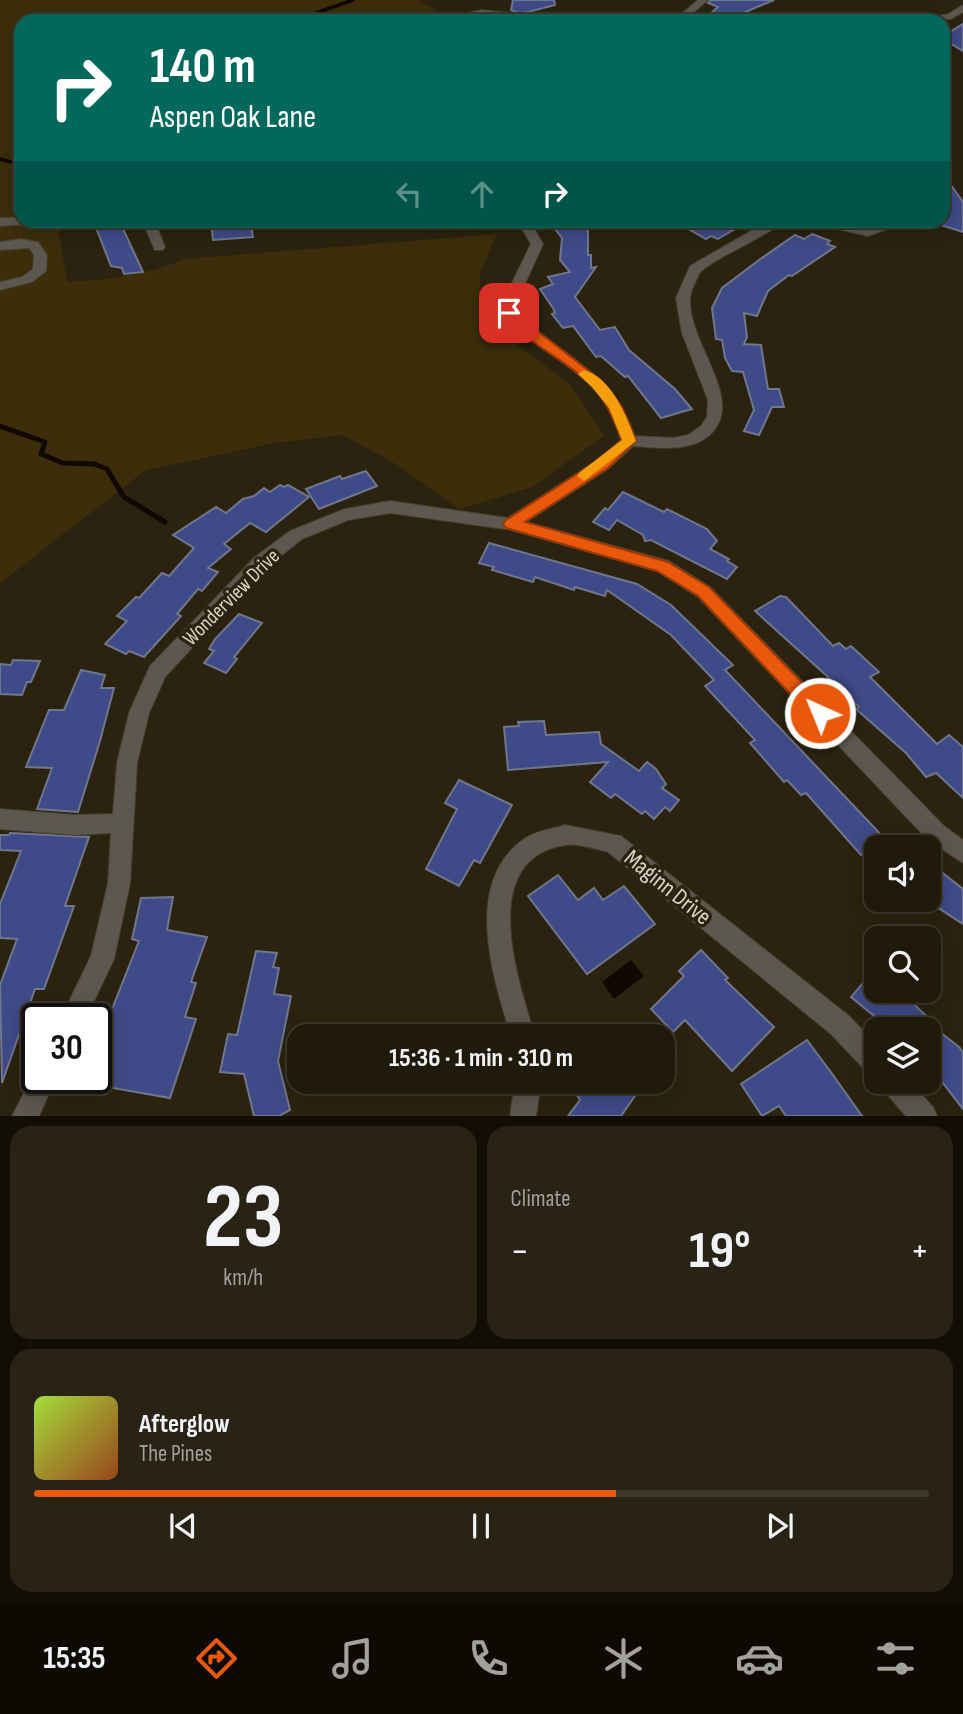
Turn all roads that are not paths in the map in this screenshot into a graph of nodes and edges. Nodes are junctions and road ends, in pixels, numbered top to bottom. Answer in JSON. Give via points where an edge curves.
{"nodes":[{"id":1,"x":500,"y":0,"type":"edge"},
{"id":2,"x":704,"y":0,"type":"edge"},
{"id":3,"x":494,"y":13,"type":"junction"},
{"id":4,"x":487,"y":14,"type":"edge"},
{"id":5,"x":498,"y":14,"type":"edge"},
{"id":6,"x":686,"y":14,"type":"edge"},
{"id":7,"x":151,"y":228,"type":"edge"},
{"id":8,"x":528,"y":228,"type":"edge"},
{"id":9,"x":766,"y":228,"type":"edge"},
{"id":10,"x":847,"y":228,"type":"edge"},
{"id":11,"x":881,"y":228,"type":"edge"},
{"id":12,"x":0,"y":246,"type":"edge"},
{"id":13,"x":159,"y":247,"type":"dead end"},
{"id":14,"x":0,"y":286,"type":"edge"},
{"id":15,"x":629,"y":441,"type":"junction"},
{"id":16,"x":511,"y":524,"type":"junction"},
{"id":17,"x":0,"y":819,"type":"edge"},
{"id":18,"x":123,"y":823,"type":"junction"},
{"id":19,"x":963,"y":853,"type":"edge"},
{"id":20,"x":80,"y":1003,"type":"edge"},
{"id":21,"x":519,"y":1024,"type":"edge"},
{"id":22,"x":864,"y":1050,"type":"edge"},
{"id":23,"x":35,"y":1094,"type":"edge"},
{"id":24,"x":526,"y":1094,"type":"edge"},
{"id":25,"x":904,"y":1094,"type":"edge"},
{"id":26,"x":25,"y":1115,"type":"edge"},
{"id":27,"x":523,"y":1115,"type":"edge"},
{"id":28,"x":924,"y":1115,"type":"edge"}],
"edges":[{"from":1,"to":3,"type":"street"},
{"from":2,"to":6,"type":"street"},
{"from":3,"to":4,"type":"street"},
{"from":3,"to":5,"type":"street"},
{"from":7,"to":13,"type":"street"},
{"from":8,"to":15,"type":"street","via":[[537,244],[509,313],[522,328],[597,384],[615,407]]},
{"from":9,"to":15,"type":"street","via":[[695,269],[683,298],[689,333],[716,400],[715,417],[707,430],[673,443]]},
{"from":10,"to":11,"type":"street","via":[[868,232]]},
{"from":12,"to":14,"type":"street","via":[[34,245],[42,256],[37,274],[27,281]]},
{"from":15,"to":16,"type":"street","via":[[602,465]]},
{"from":16,"to":18,"type":"street","name":"Wonderview Drive","via":[[390,507],[345,515],[296,535],[261,562],[157,672],[139,713],[127,763]]},
{"from":16,"to":19,"type":"street","name":"Wonderview Drive","via":[[663,566],[704,592],[936,834]]},
{"from":17,"to":18,"type":"street","via":[[75,825]]},
{"from":18,"to":20,"type":"street","name":"Wonderview Drive","via":[[119,883],[102,959]]},
{"from":21,"to":22,"type":"street","name":"Maginn Drive","via":[[503,954],[499,895],[505,875],[536,843],[567,835],[613,844],[840,1025]]},
{"from":23,"to":26,"type":"street"},
{"from":24,"to":27,"type":"street"},
{"from":25,"to":28,"type":"street"}]}
